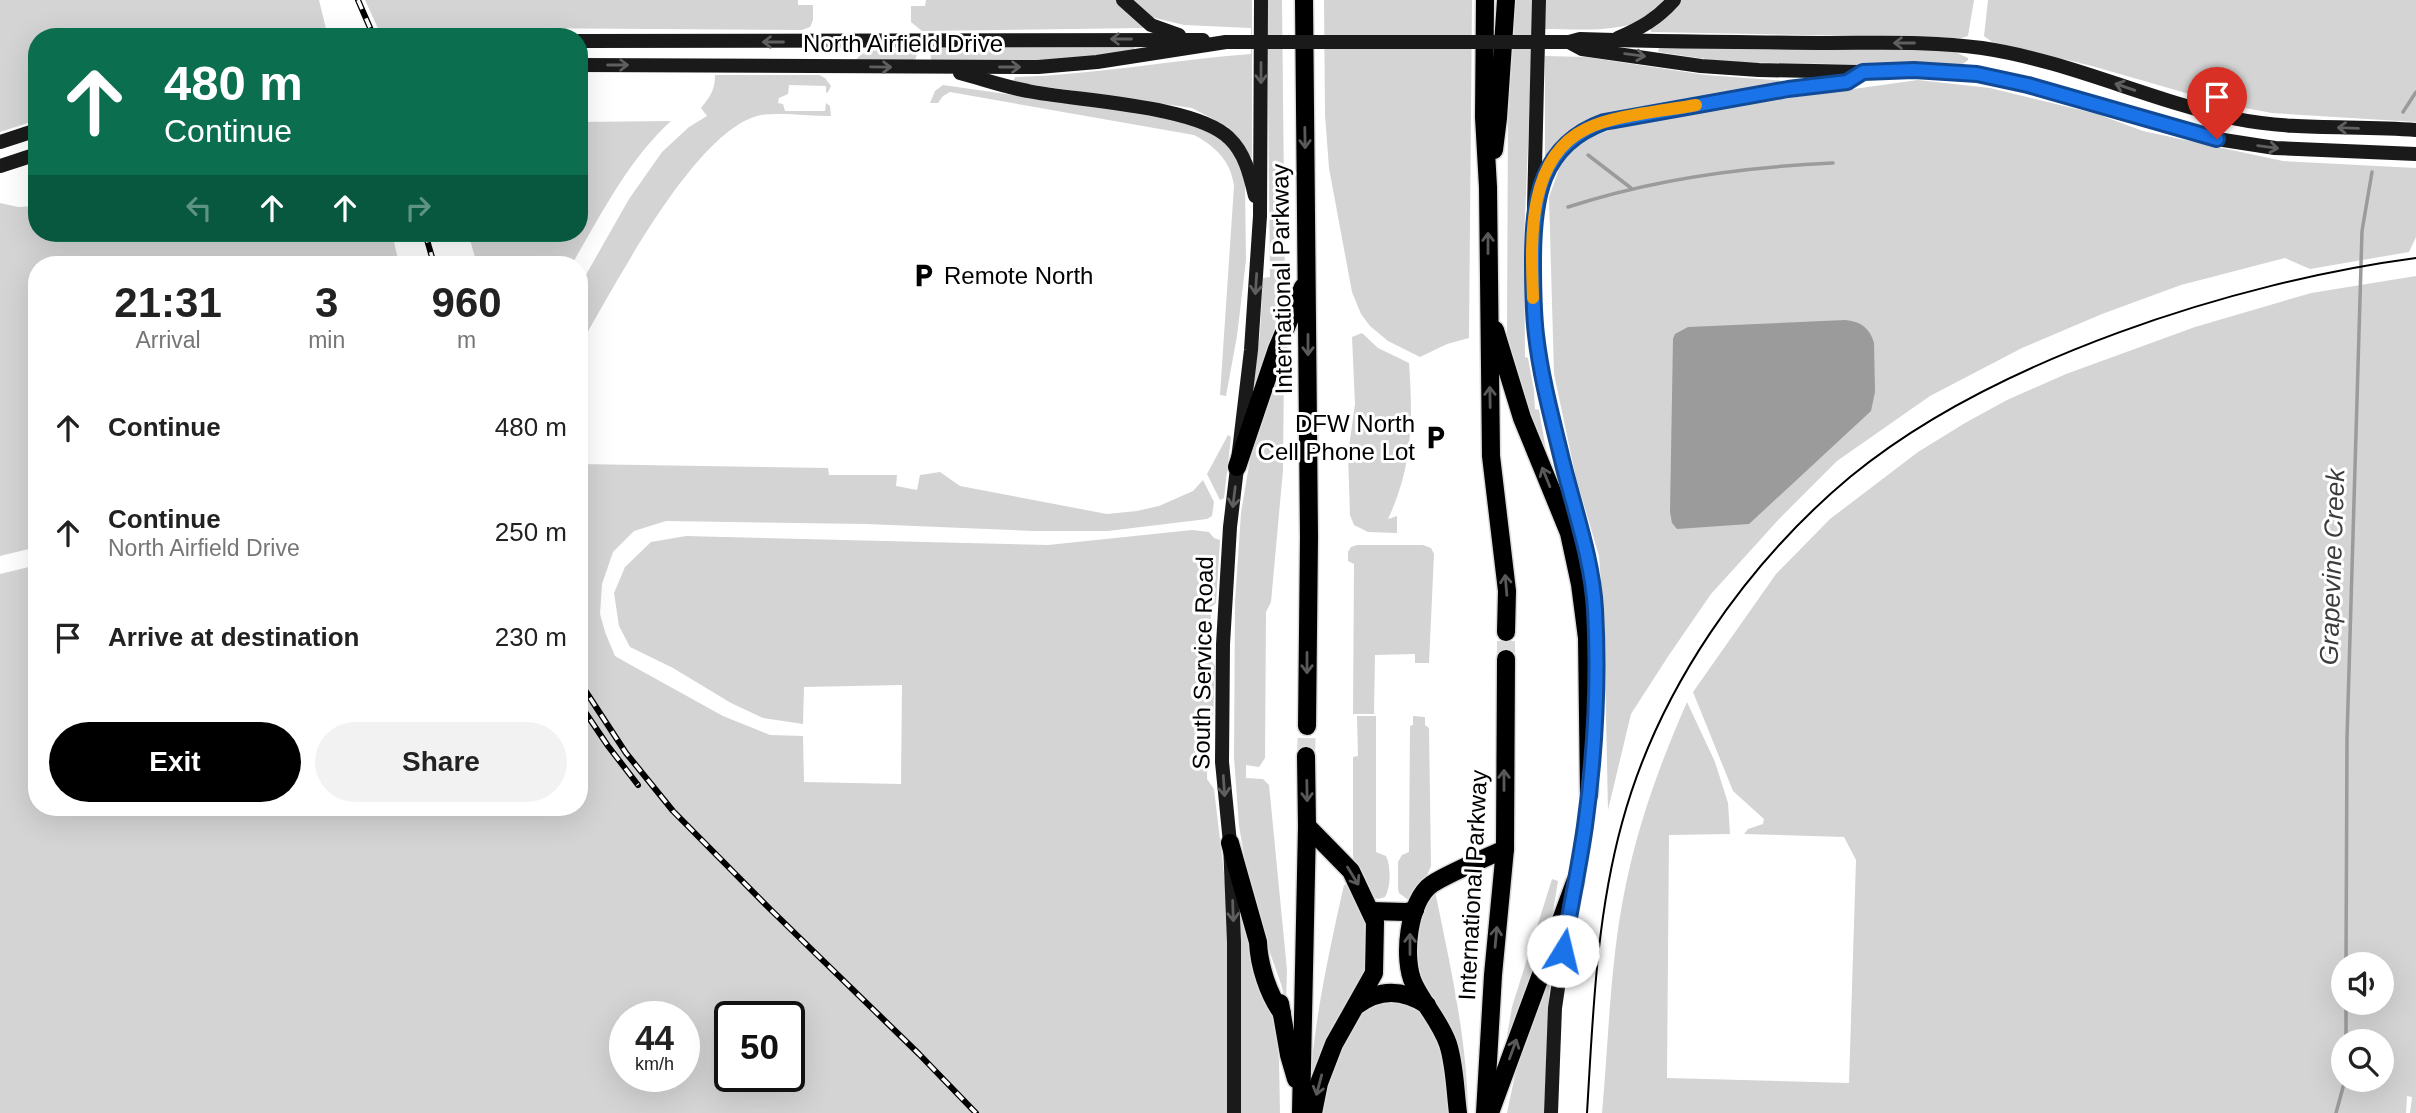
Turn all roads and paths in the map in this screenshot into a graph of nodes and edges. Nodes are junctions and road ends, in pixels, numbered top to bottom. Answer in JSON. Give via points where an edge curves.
{"nodes":[{"id":1,"x":1123,"y":0,"type":"edge"},
{"id":2,"x":1261,"y":0,"type":"edge"},
{"id":3,"x":1304,"y":0,"type":"edge"},
{"id":4,"x":1485,"y":0,"type":"edge"},
{"id":5,"x":1506,"y":0,"type":"edge"},
{"id":6,"x":1539,"y":0,"type":"edge"},
{"id":7,"x":1674,"y":0,"type":"edge"},
{"id":8,"x":1190,"y":40,"type":"junction"},
{"id":9,"x":1613,"y":40,"type":"junction"},
{"id":10,"x":588,"y":41,"type":"edge"},
{"id":11,"x":1226,"y":42,"type":"junction"},
{"id":12,"x":1569,"y":42,"type":"junction"},
{"id":13,"x":1980,"y":48,"type":"junction"},
{"id":14,"x":588,"y":65,"type":"edge"},
{"id":15,"x":942,"y":67,"type":"junction"},
{"id":16,"x":1863,"y":72,"type":"junction"},
{"id":17,"x":1977,"y":74,"type":"junction"},
{"id":18,"x":2416,"y":130,"type":"edge"},
{"id":19,"x":28,"y":133,"type":"edge"},
{"id":20,"x":0,"y":142,"type":"edge"},
{"id":21,"x":2416,"y":154,"type":"edge"},
{"id":22,"x":28,"y":157,"type":"edge"},
{"id":23,"x":0,"y":166,"type":"edge"},
{"id":24,"x":1488,"y":187,"type":"junction"},
{"id":25,"x":1534,"y":210,"type":"junction"},
{"id":26,"x":1260,"y":216,"type":"junction"},
{"id":27,"x":1307,"y":277,"type":"junction"},
{"id":28,"x":1488,"y":299,"type":"junction"},
{"id":29,"x":1237,"y":467,"type":"junction"},
{"id":30,"x":1506,"y":632,"type":"tunnel mouth"},
{"id":31,"x":1506,"y":659,"type":"tunnel mouth"},
{"id":32,"x":1307,"y":726,"type":"tunnel mouth"},
{"id":33,"x":1306,"y":755,"type":"tunnel mouth"},
{"id":34,"x":1589,"y":794,"type":"junction"},
{"id":35,"x":1307,"y":826,"type":"junction"},
{"id":36,"x":1230,"y":843,"type":"junction"},
{"id":37,"x":1505,"y":849,"type":"junction"},
{"id":38,"x":1576,"y":882,"type":"junction"},
{"id":39,"x":1415,"y":910,"type":"junction"},
{"id":40,"x":1371,"y":911,"type":"junction"},
{"id":41,"x":1356,"y":1006,"type":"junction"},
{"id":42,"x":1429,"y":1007,"type":"junction"},
{"id":43,"x":1301,"y":1106,"type":"edge"},
{"id":44,"x":1234,"y":1113,"type":"edge"},
{"id":45,"x":1313,"y":1113,"type":"edge"},
{"id":46,"x":1458,"y":1113,"type":"edge"},
{"id":47,"x":1487,"y":1113,"type":"edge"},
{"id":48,"x":1551,"y":1113,"type":"edge"}],
"edges":[{"from":1,"to":8,"type":"main road","via":[[1152,25]]},
{"from":2,"to":26,"type":"main road","one_way":true},
{"from":3,"to":27,"type":"highway","name":"International Parkway","one_way":true},
{"from":4,"to":24,"type":"highway"},
{"from":5,"to":24,"type":"highway"},
{"from":6,"to":25,"type":"main road"},
{"from":7,"to":9,"type":"main road","via":[[1645,27]]},
{"from":8,"to":10,"type":"main road","name":"North Airfield Drive","one_way":true},
{"from":8,"to":11,"type":"main road","name":"North Airfield Drive"},
{"from":9,"to":12,"type":"main road","name":"North Airfield Drive"},
{"from":13,"to":9,"type":"main road","name":"North Airfield Drive","one_way":true},
{"from":11,"to":12,"type":"main road","name":"North Airfield Drive","bridge":true},
{"from":15,"to":11,"type":"main road","name":"North Airfield Drive","one_way":true,"via":[[1097,62]]},
{"from":12,"to":16,"type":"main road","name":"North Airfield Drive","one_way":true,"via":[[1582,49],[1701,66]]},
{"from":13,"to":17,"type":"main road"},
{"from":18,"to":13,"type":"main road","name":"North Airfield Drive","one_way":true,"via":[[2239,120],[2030,56]]},
{"from":14,"to":15,"type":"main road","name":"North Airfield Drive","one_way":true},
{"from":15,"to":26,"type":"main road","via":[[1026,91],[1209,123],[1240,151]]},
{"from":16,"to":17,"type":"main road","name":"North Airfield Drive"},
{"from":16,"to":25,"type":"main road","via":[[1847,82],[1716,101],[1585,129],[1553,159]]},
{"from":17,"to":21,"type":"main road","name":"North Airfield Drive","one_way":true,"via":[[2217,139],[2275,148]]},
{"from":19,"to":20,"type":"main road"},
{"from":22,"to":23,"type":"main road"},
{"from":28,"to":24,"type":"highway","one_way":true},
{"from":25,"to":34,"type":"main road","via":[[1535,334],[1595,606],[1595,722]]},
{"from":26,"to":29,"type":"main road","name":"South Service Road","one_way":true},
{"from":27,"to":29,"type":"highway"},
{"from":27,"to":32,"type":"highway","name":"International Parkway","one_way":true},
{"from":30,"to":28,"type":"highway","one_way":true,"via":[[1507,591],[1491,456]]},
{"from":34,"to":28,"type":"highway","one_way":true,"via":[[1587,727],[1580,694],[1580,584],[1569,533],[1522,418]]},
{"from":29,"to":36,"type":"main road","name":"South Service Road","one_way":true,"via":[[1224,617],[1222,707]]},
{"from":37,"to":31,"type":"highway","name":"International Parkway","one_way":true},
{"from":33,"to":35,"type":"highway","one_way":true},
{"from":34,"to":38,"type":"main road"},
{"from":35,"to":40,"type":"highway","one_way":true,"via":[[1351,871]]},
{"from":35,"to":43,"type":"highway"},
{"from":36,"to":43,"type":"highway","via":[[1259,955],[1275,1005],[1282,1013]]},
{"from":36,"to":44,"type":"main road","name":"South Service Road","one_way":true},
{"from":37,"to":39,"type":"highway","via":[[1432,884]]},
{"from":47,"to":37,"type":"highway","name":"International Parkway","one_way":true,"via":[[1492,985]]},
{"from":47,"to":38,"type":"highway","one_way":true},
{"from":38,"to":48,"type":"main road","via":[[1555,1008]]},
{"from":39,"to":40,"type":"highway"},
{"from":42,"to":39,"type":"highway","one_way":true,"via":[[1411,974],[1410,923]]},
{"from":40,"to":41,"type":"highway","via":[[1374,973]]},
{"from":41,"to":42,"type":"highway","via":[[1390,992],[1413,997]]},
{"from":41,"to":45,"type":"highway","one_way":true,"via":[[1325,1066]]},
{"from":42,"to":46,"type":"highway","via":[[1448,1046]]}]}
